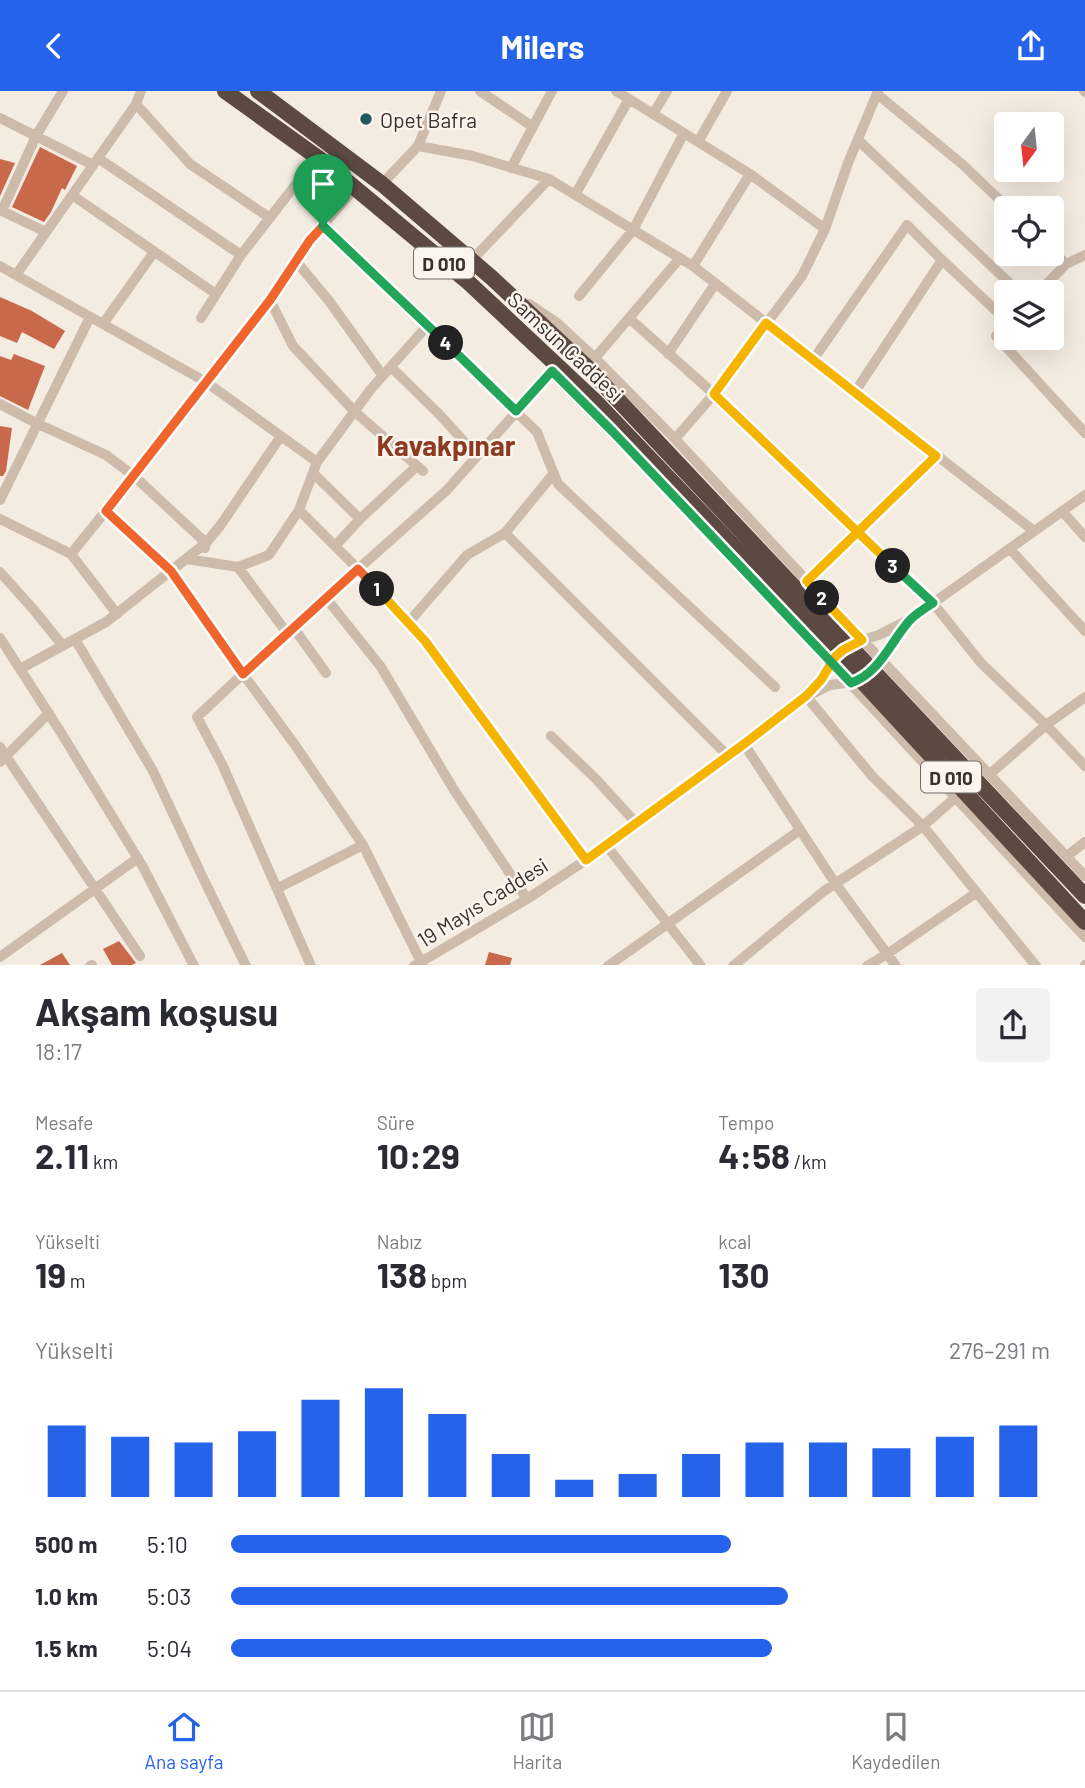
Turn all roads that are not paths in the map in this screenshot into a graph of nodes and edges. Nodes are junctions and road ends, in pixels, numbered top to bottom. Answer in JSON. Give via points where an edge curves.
{"nodes":[{"id":1,"x":63,"y":91,"type":"edge"},
{"id":2,"x":141,"y":91,"type":"edge"},
{"id":3,"x":225,"y":91,"type":"edge"},
{"id":4,"x":258,"y":91,"type":"edge"},
{"id":5,"x":480,"y":91,"type":"edge"},
{"id":6,"x":552,"y":91,"type":"edge"},
{"id":7,"x":667,"y":91,"type":"edge"},
{"id":8,"x":727,"y":91,"type":"edge"},
{"id":9,"x":438,"y":92,"type":"edge"},
{"id":10,"x":877,"y":92,"type":"edge"},
{"id":11,"x":623,"y":94,"type":"edge"},
{"id":12,"x":136,"y":104,"type":"junction"},
{"id":13,"x":653,"y":114,"type":"junction"},
{"id":14,"x":0,"y":118,"type":"edge"},
{"id":15,"x":533,"y":127,"type":"junction"},
{"id":16,"x":684,"y":133,"type":"junction"},
{"id":17,"x":36,"y":136,"type":"junction"},
{"id":18,"x":858,"y":140,"type":"junction"},
{"id":19,"x":698,"y":142,"type":"junction"},
{"id":20,"x":418,"y":146,"type":"junction"},
{"id":21,"x":317,"y":156,"type":"junction"},
{"id":22,"x":96,"y":161,"type":"junction"},
{"id":23,"x":511,"y":168,"type":"junction"},
{"id":24,"x":750,"y":174,"type":"junction"},
{"id":25,"x":549,"y":180,"type":"junction"},
{"id":26,"x":382,"y":184,"type":"junction"},
{"id":27,"x":355,"y":188,"type":"junction"},
{"id":28,"x":72,"y":195,"type":"junction"},
{"id":29,"x":575,"y":195,"type":"junction"},
{"id":30,"x":995,"y":196,"type":"edge"},
{"id":31,"x":1,"y":211,"type":"edge"},
{"id":32,"x":270,"y":218,"type":"junction"},
{"id":33,"x":323,"y":226,"type":"junction"},
{"id":34,"x":825,"y":229,"type":"junction"},
{"id":35,"x":633,"y":230,"type":"junction"},
{"id":36,"x":46,"y":232,"type":"junction"},
{"id":37,"x":154,"y":252,"type":"junction"},
{"id":38,"x":241,"y":255,"type":"junction"},
{"id":39,"x":1085,"y":255,"type":"edge"},
{"id":40,"x":680,"y":258,"type":"junction"},
{"id":41,"x":472,"y":260,"type":"junction"},
{"id":42,"x":942,"y":260,"type":"junction"},
{"id":43,"x":296,"y":261,"type":"junction"},
{"id":44,"x":1066,"y":264,"type":"joint"},
{"id":45,"x":0,"y":266,"type":"edge"},
{"id":46,"x":693,"y":266,"type":"junction"},
{"id":47,"x":16,"y":275,"type":"junction"},
{"id":48,"x":492,"y":278,"type":"junction"},
{"id":49,"x":1006,"y":280,"type":"edge"},
{"id":50,"x":1051,"y":280,"type":"edge"},
{"id":51,"x":715,"y":284,"type":"junction"},
{"id":52,"x":216,"y":294,"type":"junction"},
{"id":53,"x":579,"y":296,"type":"dead end"},
{"id":54,"x":270,"y":300,"type":"junction"},
{"id":55,"x":994,"y":309,"type":"edge"},
{"id":56,"x":90,"y":317,"type":"junction"},
{"id":57,"x":201,"y":318,"type":"dead end"},
{"id":58,"x":629,"y":318,"type":"junction"},
{"id":59,"x":766,"y":323,"type":"junction"},
{"id":60,"x":103,"y":324,"type":"junction"},
{"id":61,"x":428,"y":325,"type":"junction"},
{"id":62,"x":1009,"y":350,"type":"edge"},
{"id":63,"x":668,"y":354,"type":"junction"},
{"id":64,"x":595,"y":358,"type":"junction"},
{"id":65,"x":813,"y":360,"type":"junction"},
{"id":66,"x":391,"y":367,"type":"junction"},
{"id":67,"x":555,"y":368,"type":"junction"},
{"id":68,"x":383,"y":376,"type":"junction"},
{"id":69,"x":206,"y":382,"type":"junction"},
{"id":70,"x":855,"y":393,"type":"junction"},
{"id":71,"x":714,"y":394,"type":"junction"},
{"id":72,"x":0,"y":404,"type":"edge"},
{"id":73,"x":516,"y":411,"type":"junction"},
{"id":74,"x":355,"y":412,"type":"junction"},
{"id":75,"x":38,"y":424,"type":"junction"},
{"id":76,"x":1085,"y":433,"type":"edge"},
{"id":77,"x":281,"y":436,"type":"junction"},
{"id":78,"x":676,"y":439,"type":"junction"},
{"id":79,"x":477,"y":456,"type":"junction"},
{"id":80,"x":936,"y":456,"type":"junction"},
{"id":81,"x":315,"y":468,"type":"junction"},
{"id":82,"x":554,"y":473,"type":"junction"},
{"id":83,"x":134,"y":476,"type":"junction"},
{"id":84,"x":1085,"y":495,"type":"edge"},
{"id":85,"x":0,"y":500,"type":"edge"},
{"id":86,"x":299,"y":510,"type":"junction"},
{"id":87,"x":106,"y":511,"type":"junction"},
{"id":88,"x":1062,"y":511,"type":"junction"},
{"id":89,"x":0,"y":519,"type":"edge"},
{"id":90,"x":360,"y":519,"type":"junction"},
{"id":91,"x":1034,"y":531,"type":"junction"},
{"id":92,"x":505,"y":533,"type":"junction"},
{"id":93,"x":857,"y":533,"type":"junction"},
{"id":94,"x":1085,"y":537,"type":"edge"},
{"id":95,"x":206,"y":543,"type":"junction"},
{"id":96,"x":335,"y":546,"type":"junction"},
{"id":97,"x":1010,"y":549,"type":"junction"},
{"id":98,"x":71,"y":554,"type":"junction"},
{"id":99,"x":187,"y":559,"type":"junction"},
{"id":100,"x":201,"y":561,"type":"junction"},
{"id":101,"x":238,"y":567,"type":"junction"},
{"id":102,"x":358,"y":569,"type":"junction"},
{"id":103,"x":171,"y":571,"type":"junction"},
{"id":104,"x":0,"y":572,"type":"edge"},
{"id":105,"x":807,"y":581,"type":"junction"},
{"id":106,"x":326,"y":598,"type":"junction"},
{"id":107,"x":933,"y":603,"type":"junction"},
{"id":108,"x":117,"y":614,"type":"junction"},
{"id":109,"x":912,"y":618,"type":"junction"},
{"id":110,"x":408,"y":623,"type":"junction"},
{"id":111,"x":290,"y":630,"type":"junction"},
{"id":112,"x":1085,"y":631,"type":"edge"},
{"id":113,"x":0,"y":638,"type":"edge"},
{"id":114,"x":75,"y":639,"type":"junction"},
{"id":115,"x":63,"y":646,"type":"junction"},
{"id":116,"x":849,"y":655,"type":"junction"},
{"id":117,"x":882,"y":660,"type":"junction"},
{"id":118,"x":20,"y":669,"type":"junction"},
{"id":119,"x":326,"y":673,"type":"dead end"},
{"id":120,"x":243,"y":674,"type":"junction"},
{"id":121,"x":851,"y":683,"type":"junction"},
{"id":122,"x":775,"y":687,"type":"dead end"},
{"id":123,"x":806,"y":696,"type":"junction"},
{"id":124,"x":1085,"y":697,"type":"edge"},
{"id":125,"x":49,"y":713,"type":"junction"},
{"id":126,"x":1046,"y":725,"type":"junction"},
{"id":127,"x":551,"y":736,"type":"dead end"},
{"id":128,"x":744,"y":744,"type":"junction"},
{"id":129,"x":2,"y":755,"type":"edge"},
{"id":130,"x":728,"y":756,"type":"junction"},
{"id":131,"x":1085,"y":767,"type":"edge"},
{"id":132,"x":990,"y":774,"type":"junction"},
{"id":133,"x":955,"y":798,"type":"junction"},
{"id":134,"x":636,"y":823,"type":"junction"},
{"id":135,"x":923,"y":826,"type":"junction"},
{"id":136,"x":800,"y":830,"type":"junction"},
{"id":137,"x":1085,"y":842,"type":"edge"},
{"id":138,"x":363,"y":845,"type":"junction"},
{"id":139,"x":606,"y":845,"type":"junction"},
{"id":140,"x":1067,"y":856,"type":"junction"},
{"id":141,"x":138,"y":858,"type":"junction"},
{"id":142,"x":586,"y":860,"type":"junction"},
{"id":143,"x":1085,"y":876,"type":"edge"},
{"id":144,"x":835,"y":883,"type":"junction"},
{"id":145,"x":94,"y":888,"type":"junction"},
{"id":146,"x":278,"y":888,"type":"junction"},
{"id":147,"x":976,"y":893,"type":"junction"},
{"id":148,"x":1085,"y":896,"type":"edge"},
{"id":149,"x":527,"y":899,"type":"junction"},
{"id":150,"x":1085,"y":922,"type":"edge"},
{"id":151,"x":668,"y":924,"type":"junction"},
{"id":152,"x":1085,"y":937,"type":"edge"},
{"id":153,"x":887,"y":954,"type":"junction"},
{"id":154,"x":140,"y":956,"type":"dead end"},
{"id":155,"x":0,"y":957,"type":"edge"},
{"id":156,"x":419,"y":964,"type":"edge"},
{"id":157,"x":194,"y":965,"type":"edge"},
{"id":158,"x":246,"y":965,"type":"edge"},
{"id":159,"x":312,"y":965,"type":"edge"},
{"id":160,"x":608,"y":965,"type":"edge"},
{"id":161,"x":701,"y":965,"type":"edge"},
{"id":162,"x":733,"y":965,"type":"edge"},
{"id":163,"x":867,"y":965,"type":"edge"},
{"id":164,"x":896,"y":965,"type":"edge"},
{"id":165,"x":1036,"y":965,"type":"edge"}],
"edges":[{"from":1,"to":17,"type":"street"},
{"from":2,"to":12,"type":"street"},
{"from":3,"to":21,"type":"highway","name":"Samsun Caddesi","number":"D 010"},
{"from":4,"to":26,"type":"highway","name":"Samsun Caddesi","number":"D 010"},
{"from":5,"to":15,"type":"street"},
{"from":6,"to":15,"type":"street"},
{"from":7,"to":13,"type":"street"},
{"from":8,"to":19,"type":"street"},
{"from":9,"to":20,"type":"street"},
{"from":10,"to":18,"type":"street"},
{"from":10,"to":30,"type":"street"},
{"from":11,"to":13,"type":"street"},
{"from":11,"to":29,"type":"street"},
{"from":12,"to":22,"type":"street"},
{"from":12,"to":32,"type":"street","via":[[190,164]]},
{"from":13,"to":16,"type":"street"},
{"from":14,"to":17,"type":"street"},
{"from":15,"to":23,"type":"street"},
{"from":16,"to":19,"type":"street"},
{"from":16,"to":35,"type":"street"},
{"from":17,"to":22,"type":"street"},
{"from":17,"to":31,"type":"street"},
{"from":18,"to":34,"type":"street"},
{"from":18,"to":49,"type":"street"},
{"from":19,"to":24,"type":"street"},
{"from":20,"to":23,"type":"street"},
{"from":20,"to":26,"type":"street"},
{"from":21,"to":27,"type":"highway","name":"Samsun Caddesi","number":"D 010"},
{"from":21,"to":32,"type":"street"},
{"from":22,"to":28,"type":"street"},
{"from":22,"to":38,"type":"street"},
{"from":23,"to":25,"type":"street"},
{"from":24,"to":34,"type":"street"},
{"from":24,"to":46,"type":"street"},
{"from":25,"to":29,"type":"street"},
{"from":25,"to":41,"type":"street"},
{"from":26,"to":41,"type":"highway","name":"Samsun Caddesi","number":"D 010"},
{"from":27,"to":33,"type":"street"},
{"from":27,"to":67,"type":"highway","name":"Samsun Caddesi","number":"D 010","via":[[467,281]]},
{"from":28,"to":36,"type":"street"},
{"from":28,"to":37,"type":"street"},
{"from":29,"to":35,"type":"street"},
{"from":31,"to":36,"type":"street"},
{"from":32,"to":38,"type":"street"},
{"from":33,"to":43,"type":"street"},
{"from":33,"to":61,"type":"street"},
{"from":34,"to":59,"type":"street","via":[[802,276]]},
{"from":35,"to":40,"type":"street"},
{"from":35,"to":53,"type":"street"},
{"from":36,"to":47,"type":"street"},
{"from":37,"to":52,"type":"street"},
{"from":37,"to":60,"type":"street"},
{"from":38,"to":52,"type":"street"},
{"from":39,"to":44,"type":"street"},
{"from":40,"to":46,"type":"street"},
{"from":40,"to":58,"type":"street"},
{"from":41,"to":48,"type":"highway","name":"Samsun Caddesi","number":"D 010"},
{"from":42,"to":55,"type":"street"},
{"from":42,"to":65,"type":"street","via":[[907,225]]},
{"from":42,"to":70,"type":"street"},
{"from":43,"to":54,"type":"street"},
{"from":43,"to":68,"type":"street"},
{"from":44,"to":50,"type":"street"},
{"from":45,"to":47,"type":"street"},
{"from":46,"to":51,"type":"street"},
{"from":47,"to":56,"type":"street"},
{"from":48,"to":64,"type":"street","via":[[557,323]]},
{"from":48,"to":116,"type":"highway","name":"Samsun Caddesi","number":"D 010","via":[[659,441]]},
{"from":51,"to":59,"type":"street"},
{"from":51,"to":63,"type":"street"},
{"from":52,"to":57,"type":"street"},
{"from":54,"to":69,"type":"street"},
{"from":54,"to":74,"type":"street","via":[[293,346]]},
{"from":56,"to":60,"type":"street"},
{"from":56,"to":75,"type":"street"},
{"from":58,"to":63,"type":"street"},
{"from":58,"to":64,"type":"street"},
{"from":59,"to":65,"type":"street"},
{"from":59,"to":71,"type":"street"},
{"from":60,"to":69,"type":"street"},
{"from":61,"to":66,"type":"street"},
{"from":61,"to":73,"type":"street"},
{"from":62,"to":76,"type":"street"},
{"from":63,"to":71,"type":"street"},
{"from":64,"to":78,"type":"street"},
{"from":65,"to":70,"type":"street"},
{"from":66,"to":68,"type":"street"},
{"from":66,"to":79,"type":"street"},
{"from":67,"to":73,"type":"street"},
{"from":67,"to":116,"type":"highway","name":"Samsun Caddesi","number":"D 010"},
{"from":67,"to":116,"type":"street","via":[[641,461]]},
{"from":68,"to":74,"type":"street"},
{"from":69,"to":77,"type":"street"},
{"from":69,"to":83,"type":"street"},
{"from":70,"to":80,"type":"street"},
{"from":71,"to":78,"type":"street"},
{"from":71,"to":93,"type":"street"},
{"from":72,"to":75,"type":"street"},
{"from":73,"to":79,"type":"street"},
{"from":73,"to":82,"type":"street","via":[[537,432]]},
{"from":74,"to":81,"type":"street"},
{"from":74,"to":90,"type":"street","via":[[420,468]]},
{"from":75,"to":83,"type":"street","via":[[106,455]]},
{"from":75,"to":85,"type":"street"},
{"from":77,"to":81,"type":"street"},
{"from":77,"to":95,"type":"street"},
{"from":78,"to":105,"type":"street"},
{"from":79,"to":102,"type":"street","via":[[447,490]]},
{"from":80,"to":91,"type":"street"},
{"from":80,"to":93,"type":"street"},
{"from":81,"to":86,"type":"street"},
{"from":81,"to":90,"type":"street"},
{"from":82,"to":92,"type":"street"},
{"from":82,"to":122,"type":"street","via":[[558,484]]},
{"from":83,"to":87,"type":"street"},
{"from":83,"to":95,"type":"street"},
{"from":84,"to":88,"type":"street"},
{"from":86,"to":96,"type":"street"},
{"from":86,"to":101,"type":"street","via":[[269,555]]},
{"from":87,"to":98,"type":"street"},
{"from":87,"to":103,"type":"street"},
{"from":88,"to":91,"type":"street"},
{"from":88,"to":94,"type":"street"},
{"from":89,"to":98,"type":"street"},
{"from":90,"to":96,"type":"street"},
{"from":91,"to":97,"type":"street"},
{"from":92,"to":110,"type":"street","via":[[467,555]]},
{"from":92,"to":130,"type":"street"},
{"from":93,"to":105,"type":"street"},
{"from":93,"to":107,"type":"street"},
{"from":95,"to":99,"type":"street"},
{"from":95,"to":100,"type":"street"},
{"from":96,"to":102,"type":"street"},
{"from":97,"to":107,"type":"street"},
{"from":97,"to":112,"type":"street"},
{"from":98,"to":108,"type":"street"},
{"from":99,"to":100,"type":"street"},
{"from":99,"to":103,"type":"street"},
{"from":100,"to":101,"type":"street"},
{"from":101,"to":111,"type":"street"},
{"from":102,"to":106,"type":"street"},
{"from":102,"to":110,"type":"street"},
{"from":103,"to":108,"type":"street"},
{"from":103,"to":120,"type":"street"},
{"from":104,"to":115,"type":"street"},
{"from":105,"to":116,"type":"street"},
{"from":106,"to":111,"type":"street"},
{"from":106,"to":149,"type":"street","via":[[381,667],[454,790]]},
{"from":107,"to":109,"type":"street"},
{"from":107,"to":126,"type":"street","via":[[981,663]]},
{"from":108,"to":114,"type":"street"},
{"from":109,"to":116,"type":"street"},
{"from":109,"to":117,"type":"street","name":"19 Mayıs Caddesi"},
{"from":110,"to":142,"type":"street"},
{"from":111,"to":119,"type":"street"},
{"from":111,"to":120,"type":"street"},
{"from":113,"to":118,"type":"street"},
{"from":114,"to":115,"type":"street"},
{"from":114,"to":158,"type":"street","via":[[153,771]]},
{"from":115,"to":118,"type":"street"},
{"from":116,"to":117,"type":"street"},
{"from":116,"to":121,"type":"street"},
{"from":116,"to":123,"type":"street","name":"19 Mayıs Caddesi"},
{"from":116,"to":148,"type":"highway","number":"D 010"},
{"from":116,"to":150,"type":"highway","number":"D 010"},
{"from":117,"to":121,"type":"street","name":"19 Mayıs Caddesi"},
{"from":117,"to":132,"type":"street"},
{"from":118,"to":125,"type":"street"},
{"from":120,"to":138,"type":"street"},
{"from":120,"to":146,"type":"street","via":[[197,717]]},
{"from":121,"to":123,"type":"street","name":"19 Mayıs Caddesi","via":[[830,685]]},
{"from":121,"to":133,"type":"street"},
{"from":123,"to":128,"type":"street","name":"19 Mayıs Caddesi"},
{"from":123,"to":135,"type":"street","via":[[872,776]]},
{"from":124,"to":126,"type":"street"},
{"from":125,"to":129,"type":"street"},
{"from":125,"to":141,"type":"street"},
{"from":126,"to":131,"type":"street"},
{"from":126,"to":132,"type":"street"},
{"from":127,"to":134,"type":"street"},
{"from":128,"to":130,"type":"street","name":"19 Mayıs Caddesi"},
{"from":128,"to":136,"type":"street"},
{"from":129,"to":145,"type":"street"},
{"from":130,"to":134,"type":"street","name":"19 Mayıs Caddesi"},
{"from":132,"to":140,"type":"street"},
{"from":133,"to":135,"type":"street"},
{"from":133,"to":152,"type":"street"},
{"from":134,"to":139,"type":"street","name":"19 Mayıs Caddesi"},
{"from":135,"to":144,"type":"street"},
{"from":135,"to":147,"type":"street"},
{"from":136,"to":144,"type":"street"},
{"from":136,"to":151,"type":"street"},
{"from":137,"to":140,"type":"street"},
{"from":138,"to":146,"type":"street"},
{"from":138,"to":156,"type":"street"},
{"from":139,"to":142,"type":"street","name":"19 Mayıs Caddesi"},
{"from":139,"to":151,"type":"street"},
{"from":140,"to":143,"type":"street"},
{"from":141,"to":145,"type":"street"},
{"from":141,"to":157,"type":"street"},
{"from":142,"to":149,"type":"street","name":"19 Mayıs Caddesi"},
{"from":144,"to":153,"type":"street"},
{"from":144,"to":162,"type":"street"},
{"from":145,"to":154,"type":"street"},
{"from":145,"to":155,"type":"street"},
{"from":146,"to":159,"type":"street"},
{"from":147,"to":153,"type":"street"},
{"from":147,"to":165,"type":"street"},
{"from":149,"to":156,"type":"street","name":"19 Mayıs Caddesi"},
{"from":151,"to":160,"type":"street"},
{"from":151,"to":161,"type":"street"},
{"from":153,"to":163,"type":"street"},
{"from":153,"to":164,"type":"street"}]}
